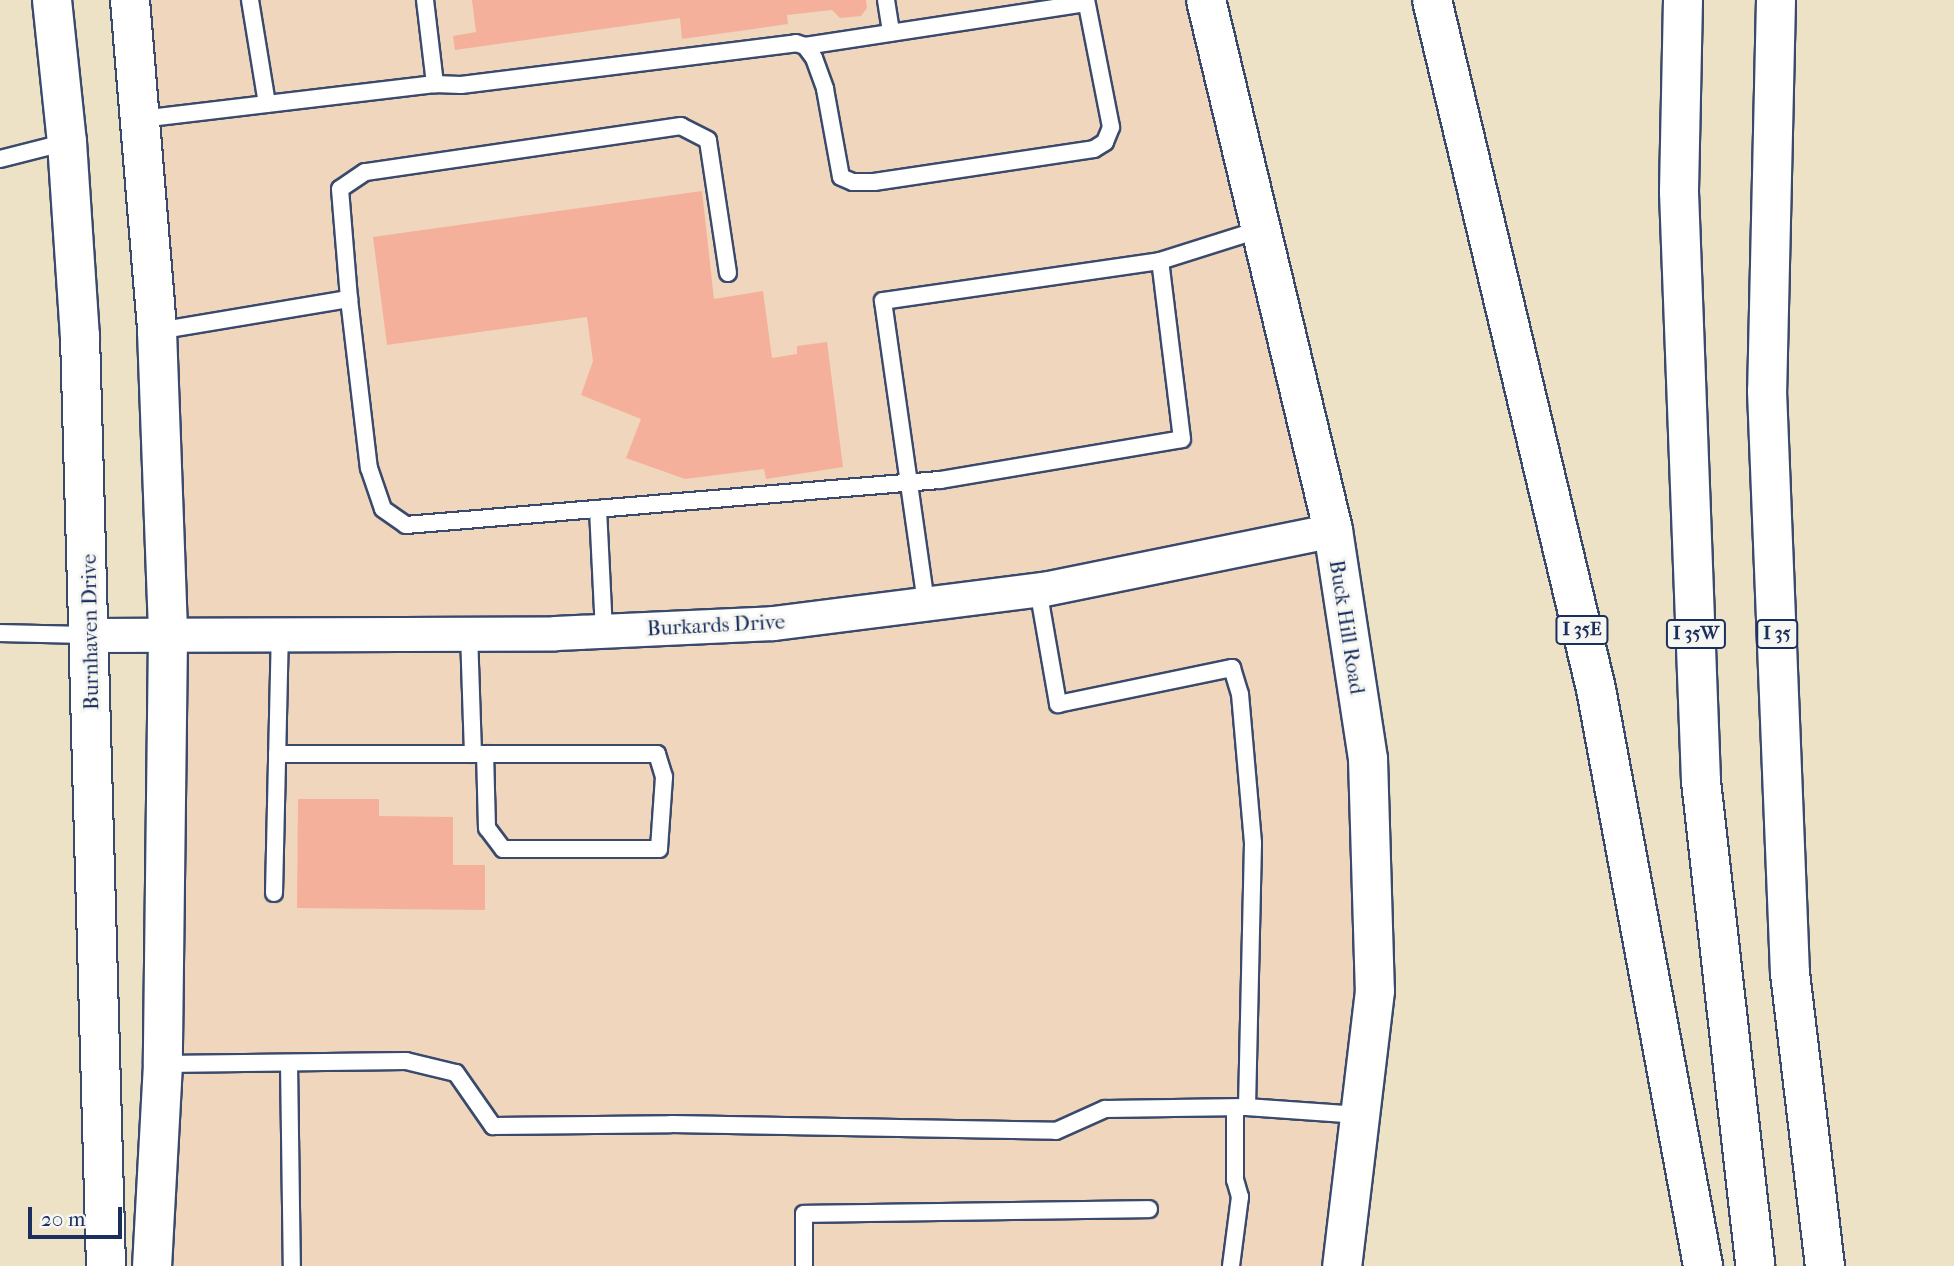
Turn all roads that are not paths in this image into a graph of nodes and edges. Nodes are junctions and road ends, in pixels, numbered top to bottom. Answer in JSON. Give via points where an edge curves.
{"nodes":[{"id":1,"x":52,"y":0,"type":"edge"},
{"id":2,"x":130,"y":0,"type":"edge"},
{"id":3,"x":250,"y":0,"type":"edge"},
{"id":4,"x":425,"y":0,"type":"edge"},
{"id":5,"x":886,"y":0,"type":"edge"},
{"id":6,"x":1206,"y":0,"type":"edge"},
{"id":7,"x":1432,"y":0,"type":"edge"},
{"id":8,"x":1683,"y":0,"type":"edge"},
{"id":9,"x":1776,"y":0,"type":"edge"},
{"id":10,"x":1086,"y":1,"type":"edge"},
{"id":11,"x":891,"y":33,"type":"junction"},
{"id":12,"x":805,"y":46,"type":"junction"},
{"id":13,"x":435,"y":84,"type":"junction"},
{"id":14,"x":267,"y":104,"type":"junction"},
{"id":15,"x":141,"y":119,"type":"junction"},
{"id":16,"x":66,"y":142,"type":"junction"},
{"id":17,"x":0,"y":159,"type":"edge"},
{"id":18,"x":1261,"y":229,"type":"junction"},
{"id":19,"x":1160,"y":261,"type":"junction"},
{"id":20,"x":728,"y":273,"type":"dead end"},
{"id":21,"x":349,"y":299,"type":"junction"},
{"id":22,"x":156,"y":331,"type":"junction"},
{"id":23,"x":907,"y":483,"type":"junction"},
{"id":24,"x":598,"y":509,"type":"junction"},
{"id":25,"x":1333,"y":530,"type":"junction"},
{"id":26,"x":1038,"y":589,"type":"junction"},
{"id":27,"x":926,"y":603,"type":"junction"},
{"id":28,"x":604,"y":631,"type":"junction"},
{"id":29,"x":0,"y":633,"type":"edge"},
{"id":30,"x":468,"y":633,"type":"junction"},
{"id":31,"x":91,"y":635,"type":"junction"},
{"id":32,"x":168,"y":635,"type":"junction"},
{"id":33,"x":280,"y":635,"type":"junction"},
{"id":34,"x":277,"y":754,"type":"junction"},
{"id":35,"x":479,"y":754,"type":"junction"},
{"id":36,"x":274,"y":893,"type":"dead end"},
{"id":37,"x":289,"y":1063,"type":"junction"},
{"id":38,"x":163,"y":1064,"type":"junction"},
{"id":39,"x":1241,"y":1107,"type":"junction"},
{"id":40,"x":1360,"y":1115,"type":"junction"},
{"id":41,"x":1149,"y":1209,"type":"dead end"},
{"id":42,"x":106,"y":1266,"type":"edge"},
{"id":43,"x":152,"y":1266,"type":"edge"},
{"id":44,"x":292,"y":1266,"type":"edge"},
{"id":45,"x":804,"y":1266,"type":"edge"},
{"id":46,"x":1231,"y":1266,"type":"edge"},
{"id":47,"x":1342,"y":1266,"type":"edge"},
{"id":48,"x":1703,"y":1266,"type":"edge"},
{"id":49,"x":1755,"y":1266,"type":"edge"},
{"id":50,"x":1825,"y":1266,"type":"edge"}],
"edges":[{"from":1,"to":16,"type":"main road","name":"Burnhaven Drive"},
{"from":2,"to":15,"type":"main road"},
{"from":3,"to":14,"type":"lane"},
{"from":4,"to":13,"type":"lane"},
{"from":5,"to":11,"type":"lane"},
{"from":6,"to":18,"type":"main road","name":"Buck Hill Road"},
{"from":7,"to":48,"type":"main road","number":"I 35E","via":[[1596,689]]},
{"from":8,"to":49,"type":"main road","number":"I 35W","via":[[1679,192],[1701,781]]},
{"from":9,"to":50,"type":"main road","number":"I 35","via":[[1768,391],[1774,571],[1790,974]]},
{"from":10,"to":11,"type":"lane"},
{"from":10,"to":12,"type":"lane","via":[[1111,127],[1105,142],[1094,149],[853,183],[841,177],[825,89]]},
{"from":11,"to":12,"type":"lane"},
{"from":12,"to":13,"type":"lane","via":[[796,43],[461,85]]},
{"from":13,"to":14,"type":"lane"},
{"from":14,"to":15,"type":"lane"},
{"from":15,"to":22,"type":"main road"},
{"from":16,"to":17,"type":"lane"},
{"from":16,"to":31,"type":"main road","name":"Burnhaven Drive","via":[[80,336]]},
{"from":18,"to":19,"type":"lane"},
{"from":18,"to":25,"type":"main road","name":"Buck Hill Road"},
{"from":19,"to":23,"type":"lane","via":[[1182,439]]},
{"from":19,"to":23,"type":"lane","via":[[883,301]]},
{"from":20,"to":21,"type":"lane","via":[[708,140],[681,126],[365,172],[340,189]]},
{"from":21,"to":22,"type":"lane"},
{"from":21,"to":24,"type":"lane","via":[[369,468],[383,509],[406,525]]},
{"from":22,"to":32,"type":"main road"},
{"from":23,"to":24,"type":"lane"},
{"from":23,"to":27,"type":"lane"},
{"from":24,"to":28,"type":"lane"},
{"from":25,"to":26,"type":"street","name":"Burkards Drive"},
{"from":25,"to":40,"type":"main road","name":"Buck Hill Road","via":[[1368,758],[1375,991]]},
{"from":26,"to":27,"type":"street","name":"Burkards Drive"},
{"from":26,"to":39,"type":"lane","via":[[1058,704],[1232,668],[1240,694],[1253,843]]},
{"from":27,"to":28,"type":"street","name":"Burkards Drive","via":[[773,623]]},
{"from":28,"to":30,"type":"street","name":"Burkards Drive"},
{"from":29,"to":31,"type":"lane"},
{"from":30,"to":33,"type":"street","name":"Burkards Drive"},
{"from":30,"to":35,"type":"lane"},
{"from":31,"to":32,"type":"street","name":"Burkards Drive"},
{"from":31,"to":42,"type":"main road","name":"Burnhaven Drive"},
{"from":32,"to":33,"type":"street","name":"Burkards Drive"},
{"from":32,"to":38,"type":"main road"},
{"from":33,"to":34,"type":"lane"},
{"from":34,"to":35,"type":"lane"},
{"from":34,"to":36,"type":"lane"},
{"from":35,"to":35,"type":"lane","via":[[657,754],[664,777],[659,849],[503,849],[487,828]]},
{"from":37,"to":38,"type":"lane"},
{"from":37,"to":39,"type":"lane","via":[[406,1061],[457,1073],[493,1125],[1056,1131],[1105,1109]]},
{"from":37,"to":44,"type":"lane"},
{"from":38,"to":43,"type":"main road"},
{"from":39,"to":40,"type":"lane"},
{"from":39,"to":46,"type":"lane","via":[[1235,1180],[1240,1197]]},
{"from":40,"to":47,"type":"main road","name":"Buck Hill Road"},
{"from":41,"to":45,"type":"lane","via":[[804,1214]]}]}
